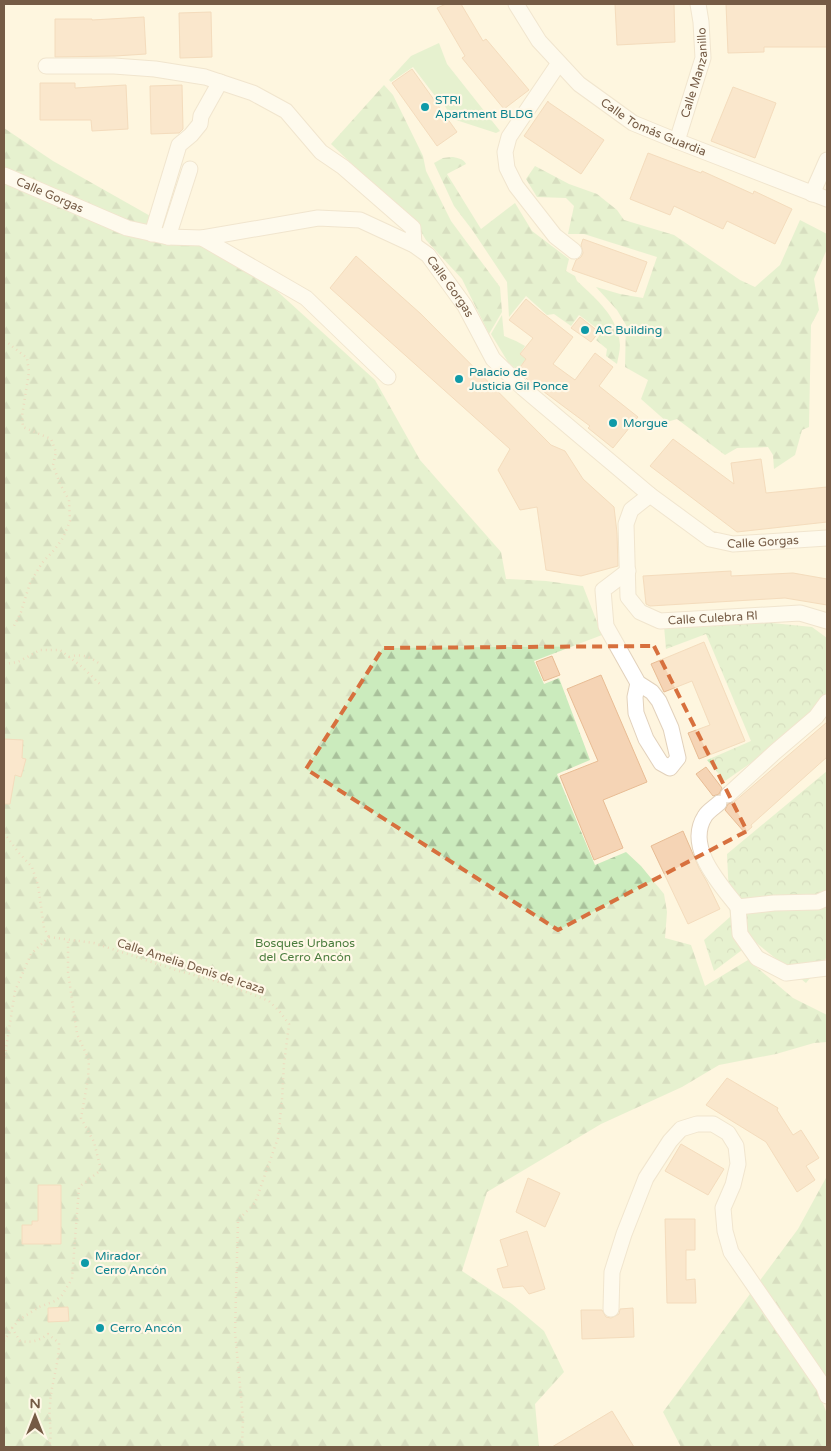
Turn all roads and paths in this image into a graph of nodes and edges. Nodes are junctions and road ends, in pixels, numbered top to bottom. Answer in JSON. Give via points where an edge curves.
{"nodes":[{"id":1,"x":516,"y":4,"type":"edge"},
{"id":2,"x":698,"y":4,"type":"edge"},
{"id":3,"x":559,"y":64,"type":"junction"},
{"id":4,"x":46,"y":66,"type":"dead end"},
{"id":5,"x":220,"y":82,"type":"junction"},
{"id":6,"x":677,"y":141,"type":"junction"},
{"id":7,"x":827,"y":160,"type":"edge"},
{"id":8,"x":190,"y":169,"type":"dead end"},
{"id":9,"x":4,"y":175,"type":"edge"},
{"id":10,"x":812,"y":194,"type":"junction"},
{"id":11,"x":827,"y":199,"type":"edge"},
{"id":12,"x":152,"y":234,"type":"junction"},
{"id":13,"x":168,"y":238,"type":"junction"},
{"id":14,"x":202,"y":238,"type":"junction"},
{"id":15,"x":414,"y":244,"type":"junction"},
{"id":16,"x":574,"y":251,"type":"dead end"},
{"id":17,"x":4,"y":341,"type":"edge"},
{"id":18,"x":388,"y":377,"type":"dead end"},
{"id":19,"x":650,"y":495,"type":"junction"},
{"id":20,"x":827,"y":538,"type":"edge"},
{"id":21,"x":628,"y":571,"type":"junction"},
{"id":22,"x":827,"y":621,"type":"edge"},
{"id":23,"x":13,"y":628,"type":"dead end"},
{"id":24,"x":69,"y":657,"type":"junction"},
{"id":25,"x":4,"y":664,"type":"edge"},
{"id":26,"x":101,"y":665,"type":"dead end"},
{"id":27,"x":638,"y":683,"type":"junction"},
{"id":28,"x":101,"y":685,"type":"dead end"},
{"id":29,"x":827,"y":702,"type":"edge"},
{"id":30,"x":4,"y":832,"type":"edge"},
{"id":31,"x":827,"y":898,"type":"edge"},
{"id":32,"x":738,"y":907,"type":"junction"},
{"id":33,"x":49,"y":937,"type":"junction"},
{"id":34,"x":68,"y":939,"type":"junction"},
{"id":35,"x":827,"y":968,"type":"edge"},
{"id":36,"x":4,"y":1061,"type":"edge"},
{"id":37,"x":611,"y":1309,"type":"dead end"},
{"id":38,"x":12,"y":1328,"type":"junction"},
{"id":39,"x":4,"y":1341,"type":"edge"},
{"id":40,"x":827,"y":1396,"type":"edge"},
{"id":41,"x":49,"y":1447,"type":"edge"},
{"id":42,"x":242,"y":1447,"type":"edge"}],
"edges":[{"from":1,"to":3,"type":"street","name":"Calle Tomás Guardia","via":[[539,41]]},
{"from":2,"to":6,"type":"street","name":"Calle Manzanillo","via":[[703,58]]},
{"from":3,"to":6,"type":"street","name":"Calle Tomás Guardia","via":[[578,84],[633,123]]},
{"from":3,"to":16,"type":"street","via":[[510,137],[505,152],[507,168],[516,186],[555,236]]},
{"from":4,"to":5,"type":"street","via":[[156,69]]},
{"from":5,"to":12,"type":"street","via":[[201,116],[200,124],[180,145]]},
{"from":5,"to":15,"type":"street","via":[[253,93],[286,111],[321,152],[413,228]]},
{"from":6,"to":10,"type":"street","name":"Calle Tomás Guardia"},
{"from":7,"to":10,"type":"street"},
{"from":8,"to":13,"type":"street"},
{"from":9,"to":12,"type":"street","name":"Calle Gorgas","via":[[127,228]]},
{"from":10,"to":11,"type":"street","name":"Calle Tomás Guardia"},
{"from":12,"to":13,"type":"street","name":"Calle Gorgas"},
{"from":13,"to":14,"type":"street","name":"Calle Gorgas"},
{"from":14,"to":15,"type":"street","name":"Calle Gorgas","via":[[318,218],[360,220]]},
{"from":14,"to":18,"type":"street","via":[[306,298]]},
{"from":15,"to":19,"type":"street","name":"Calle Gorgas","via":[[428,256],[465,306],[493,358],[523,388]]},
{"from":17,"to":23,"type":"path","via":[[27,358],[30,372],[23,427],[51,439],[56,452],[53,464],[70,507],[70,521],[63,538],[30,582]]},
{"from":19,"to":20,"type":"street","name":"Calle Gorgas","via":[[710,539],[733,544]]},
{"from":19,"to":21,"type":"street","name":"Calle Culebra Rl","via":[[631,510],[626,524]]},
{"from":21,"to":22,"type":"street","name":"Calle Culebra Rl","via":[[628,597],[640,612],[660,621],[800,613]]},
{"from":21,"to":27,"type":"street","via":[[604,590],[606,626]]},
{"from":24,"to":25,"type":"path","via":[[60,650],[40,650],[18,662]]},
{"from":24,"to":26,"type":"path","via":[[80,655]]},
{"from":24,"to":28,"type":"path"},
{"from":27,"to":27,"type":"street","via":[[659,701],[671,728],[678,758],[670,768],[661,763],[646,739],[636,713]]},
{"from":29,"to":32,"type":"street","via":[[816,717],[705,816],[698,835],[701,850],[711,873]]},
{"from":30,"to":33,"type":"path","via":[[32,867],[44,928]]},
{"from":31,"to":32,"type":"street","via":[[818,902]]},
{"from":32,"to":35,"type":"street","via":[[740,934],[757,958],[786,973]]},
{"from":33,"to":34,"type":"path","name":"Calle Amelia Denis de Icaza"},
{"from":33,"to":36,"type":"path","via":[[31,954],[15,991]]},
{"from":34,"to":38,"type":"path","via":[[68,972],[77,1034],[89,1060],[81,1118],[94,1142],[101,1170],[79,1187],[72,1279],[55,1301],[39,1307]]},
{"from":34,"to":42,"type":"path","name":"Calle Amelia Denis de Icaza","via":[[94,943],[269,1001],[289,1024],[278,1138],[255,1203],[238,1220],[235,1332],[243,1418]]},
{"from":37,"to":40,"type":"street","via":[[612,1272],[646,1178],[670,1140],[681,1129],[713,1124],[728,1133],[736,1146],[738,1164],[723,1208],[731,1252]]},
{"from":38,"to":39,"type":"path"},
{"from":38,"to":41,"type":"path","via":[[20,1341],[40,1340],[48,1334],[59,1343],[49,1407],[52,1437]]}]}
